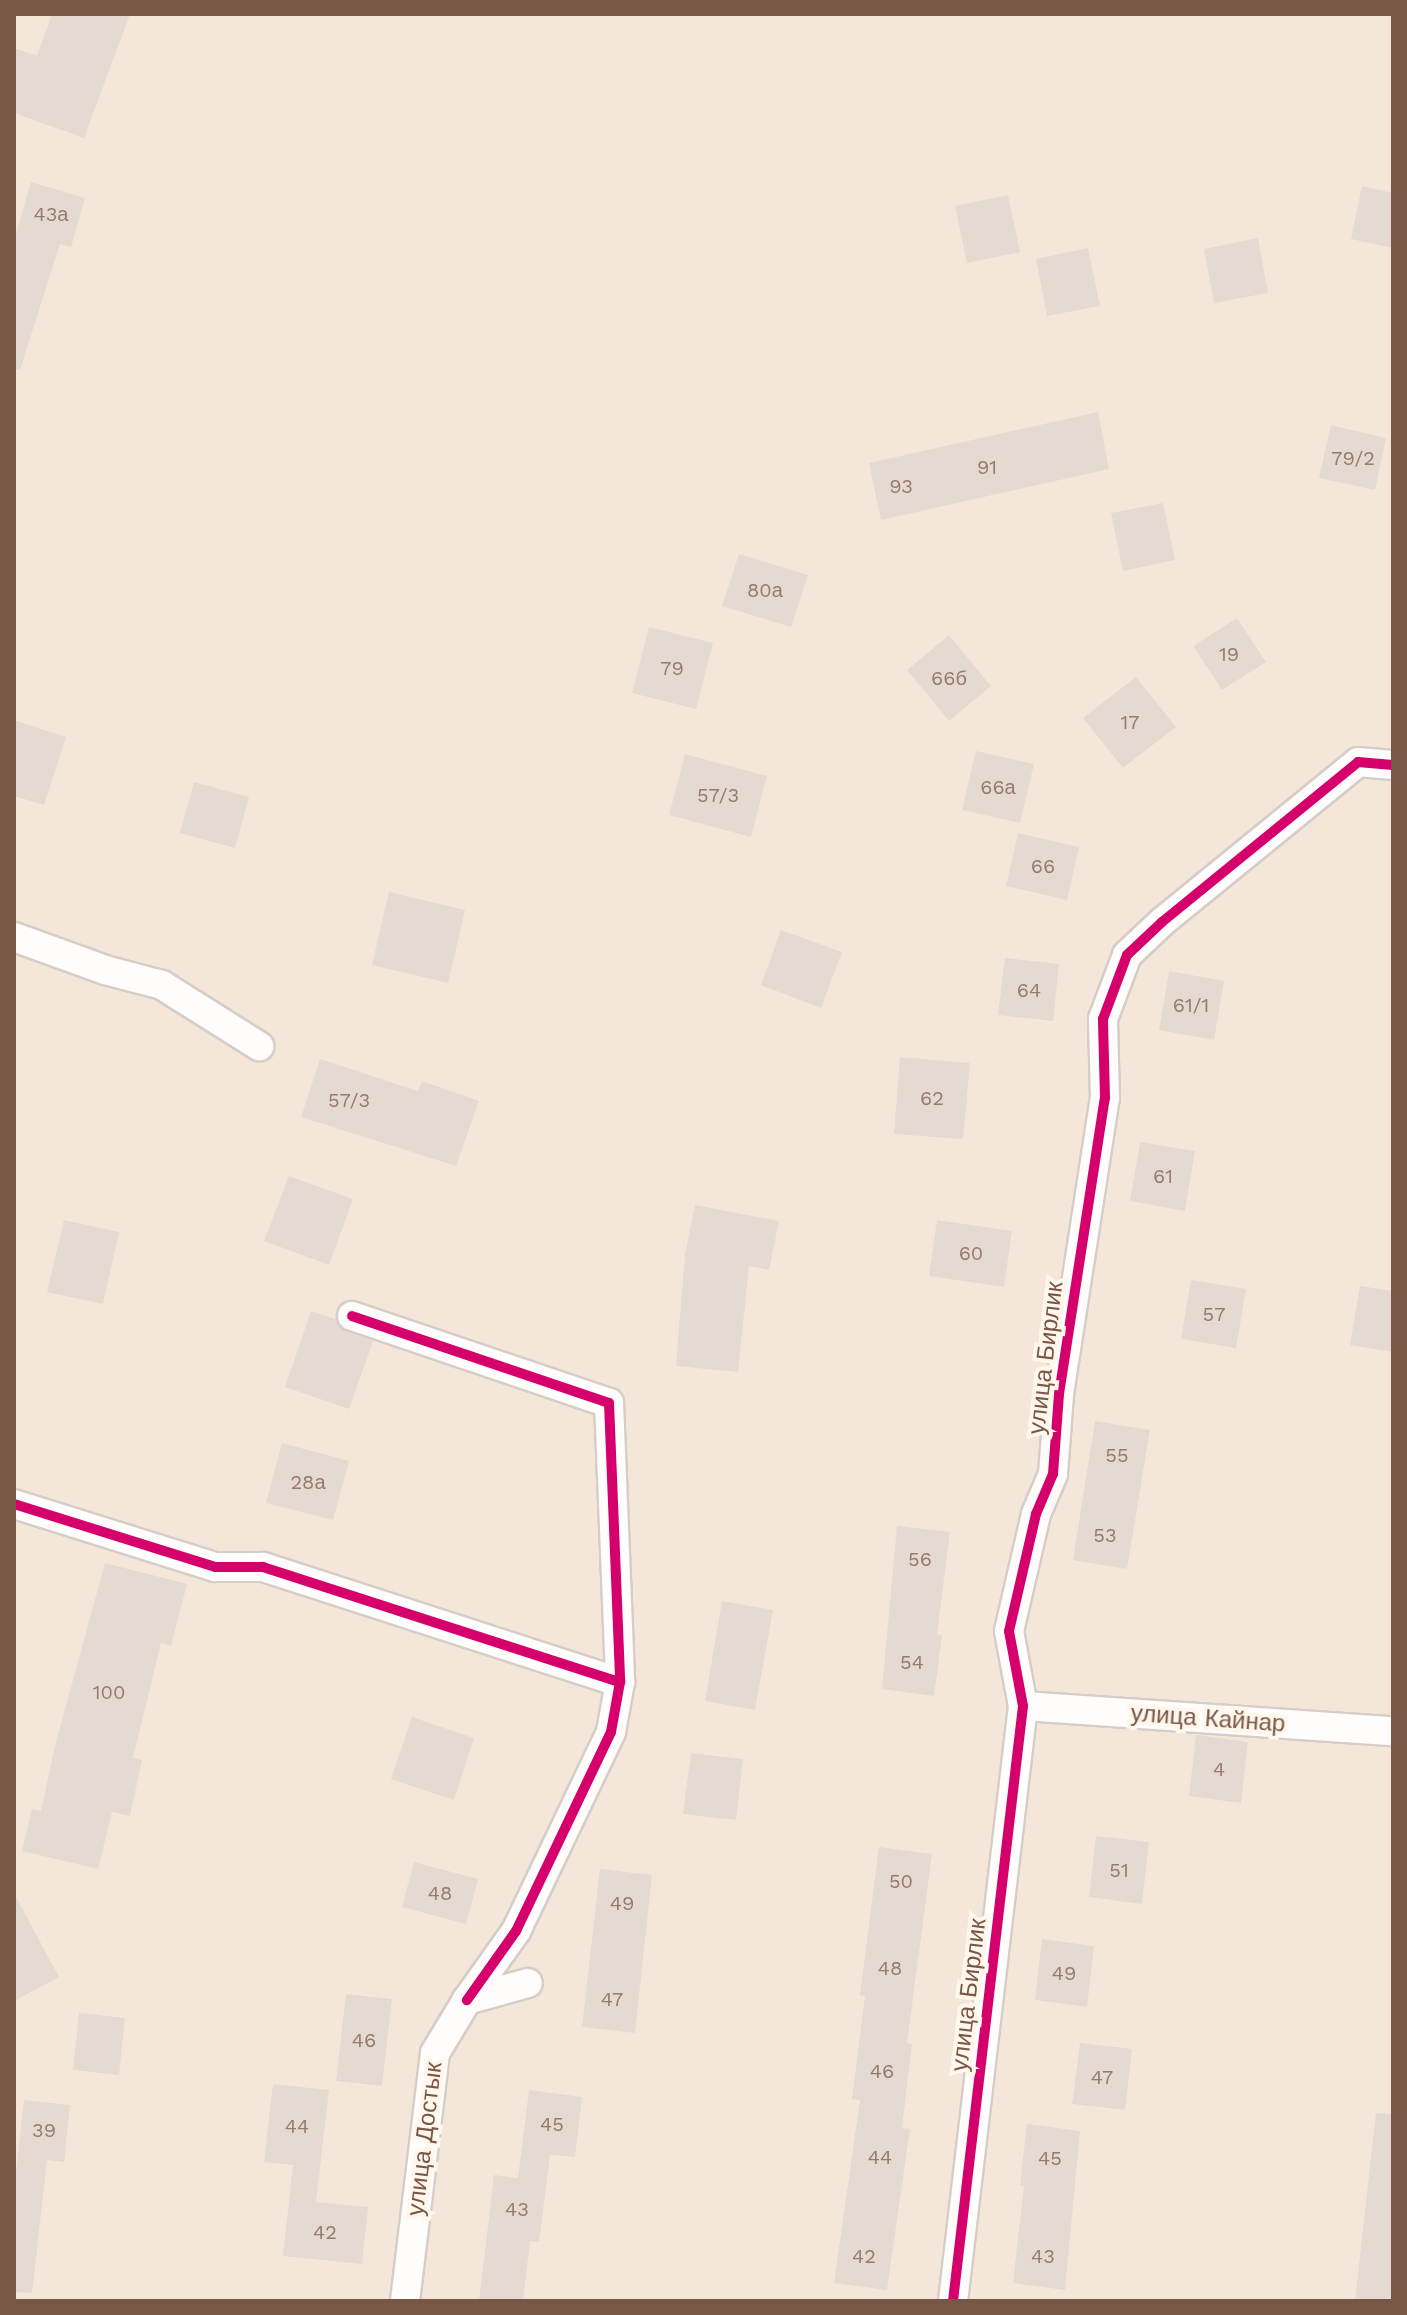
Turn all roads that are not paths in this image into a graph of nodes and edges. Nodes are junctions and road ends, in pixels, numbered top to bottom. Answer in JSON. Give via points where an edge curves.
{"nodes":[{"id":1,"x":1393,"y":765,"type":"edge"},
{"id":2,"x":14,"y":937,"type":"edge"},
{"id":3,"x":259,"y":1046,"type":"dead end"},
{"id":4,"x":352,"y":1316,"type":"dead end"},
{"id":5,"x":14,"y":1504,"type":"edge"},
{"id":6,"x":620,"y":1682,"type":"junction"},
{"id":7,"x":1023,"y":1706,"type":"junction"},
{"id":8,"x":1393,"y":1731,"type":"edge"},
{"id":9,"x":528,"y":1983,"type":"dead end"},
{"id":10,"x":467,"y":2000,"type":"junction"},
{"id":11,"x":405,"y":2301,"type":"edge"},
{"id":12,"x":953,"y":2301,"type":"edge"}],
"edges":[{"from":1,"to":7,"type":"street","name":"улица Бирлик","via":[[1358,762],[1127,955],[1103,1019],[1105,1098],[1059,1394],[1053,1474],[1036,1514],[1009,1631]]},
{"from":2,"to":3,"type":"street","via":[[162,985]]},
{"from":4,"to":6,"type":"street","name":"улица Достык","via":[[609,1403]]},
{"from":5,"to":6,"type":"street","via":[[215,1567],[263,1567]]},
{"from":6,"to":10,"type":"street","name":"улица Достык","via":[[611,1732],[516,1931]]},
{"from":7,"to":8,"type":"street","name":"улица Кайнар"},
{"from":7,"to":12,"type":"street","name":"улица Бирлик"},
{"from":9,"to":10,"type":"street"},
{"from":10,"to":11,"type":"street","name":"улица Достык","via":[[435,2053]]}]}
